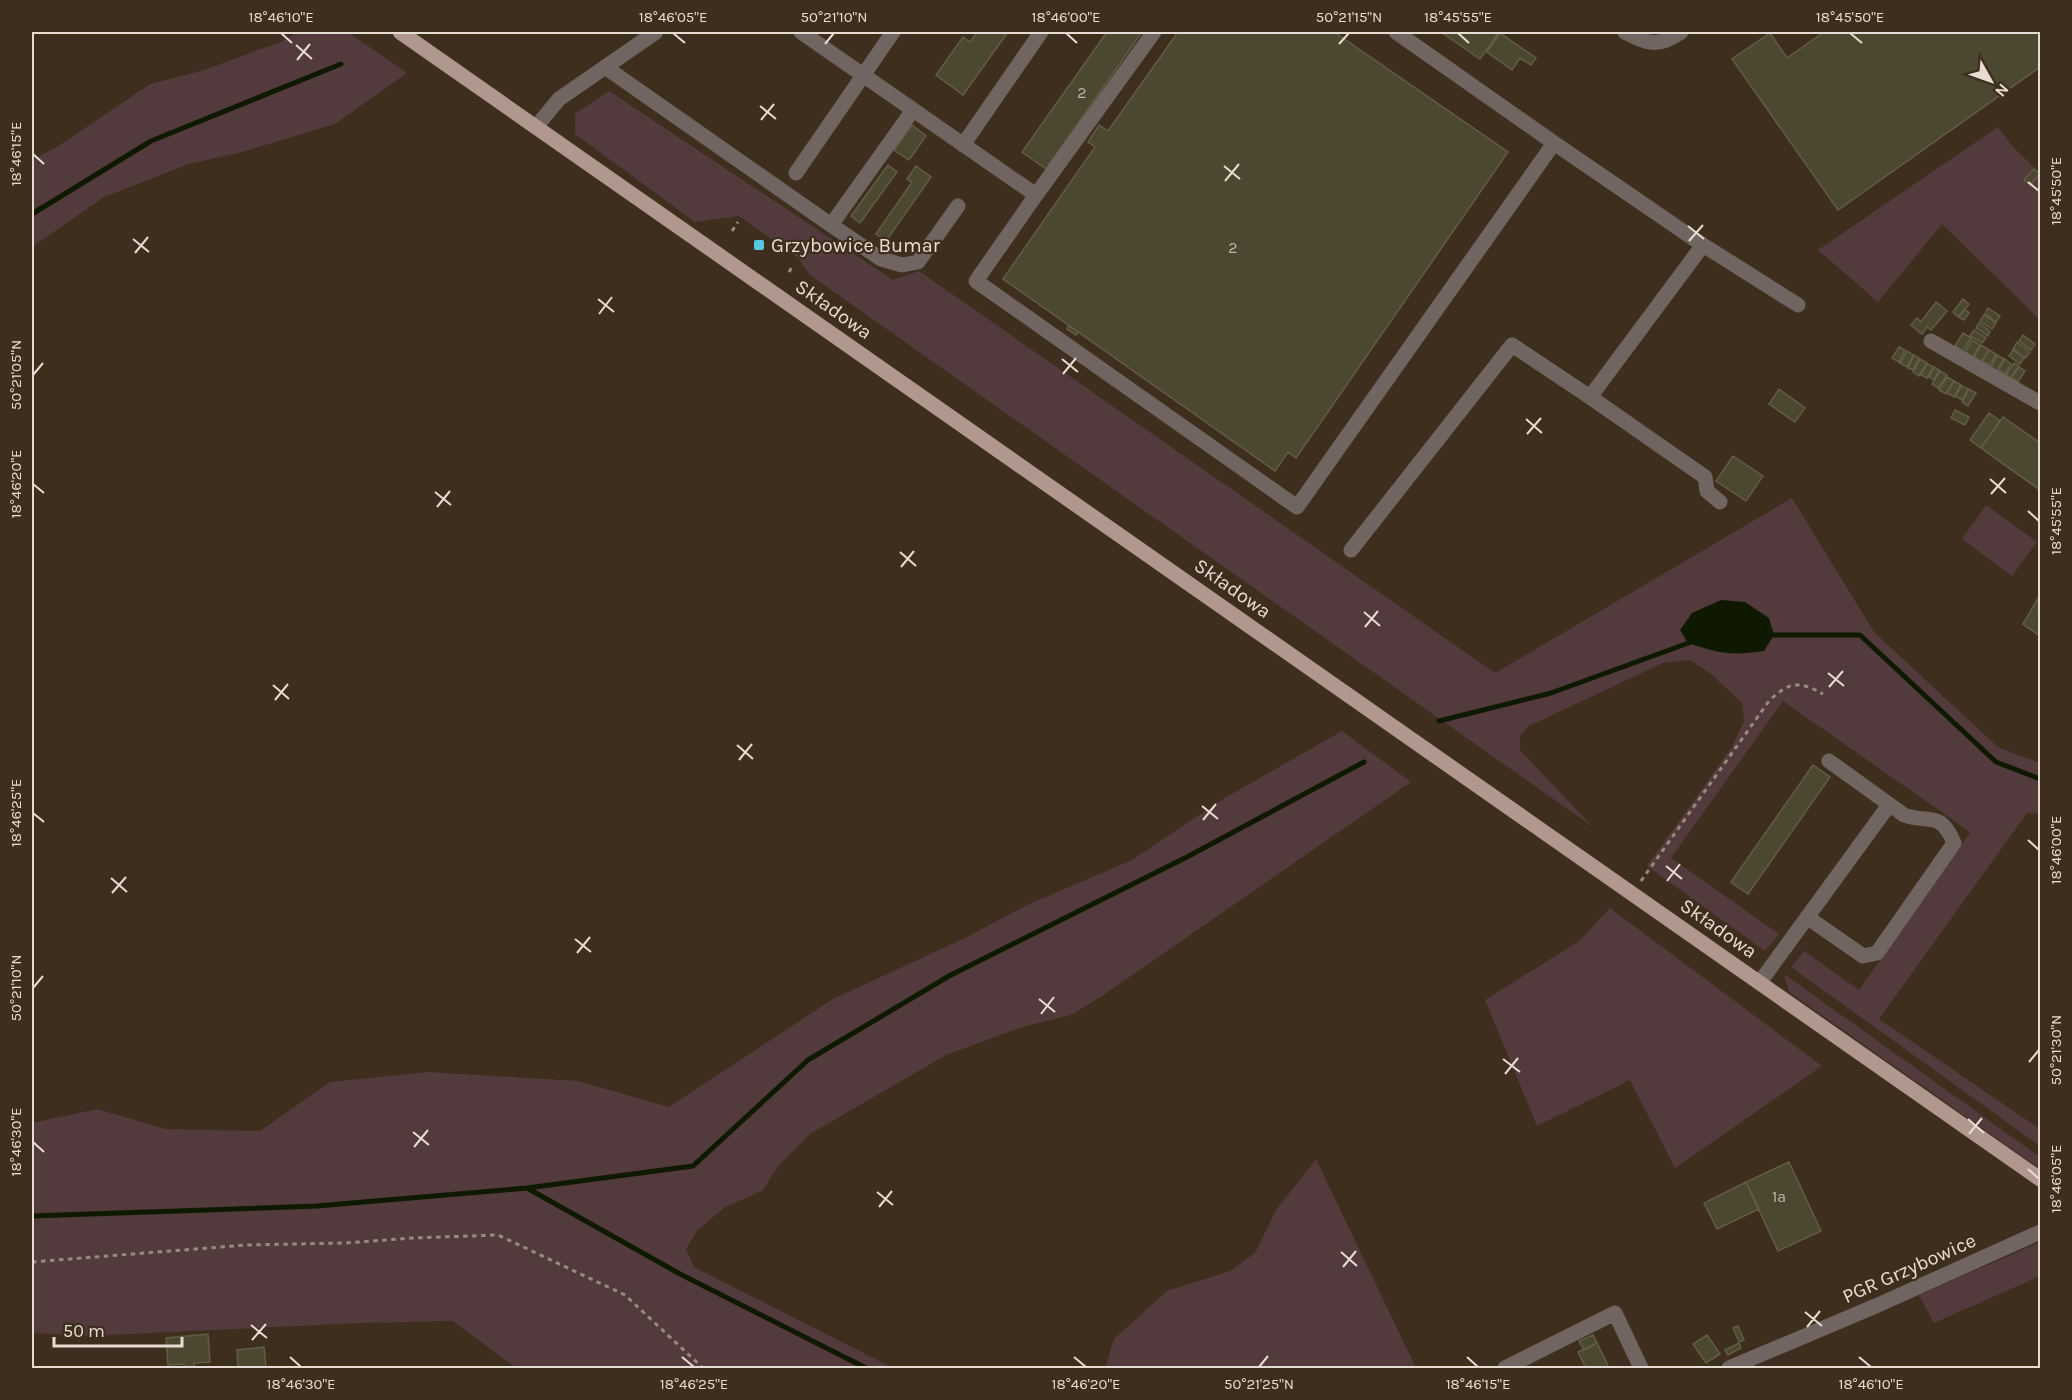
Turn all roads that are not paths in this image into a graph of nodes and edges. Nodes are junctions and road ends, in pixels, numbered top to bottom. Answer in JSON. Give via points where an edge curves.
{"nodes":[{"id":1,"x":400,"y":32,"type":"edge"},
{"id":2,"x":656,"y":32,"type":"edge"},
{"id":3,"x":801,"y":32,"type":"edge"},
{"id":4,"x":893,"y":32,"type":"edge"},
{"id":5,"x":1041,"y":32,"type":"edge"},
{"id":6,"x":1154,"y":32,"type":"edge"},
{"id":7,"x":1396,"y":32,"type":"edge"},
{"id":8,"x":1625,"y":32,"type":"edge"},
{"id":9,"x":1681,"y":32,"type":"edge"},
{"id":10,"x":605,"y":67,"type":"junction"},
{"id":11,"x":862,"y":75,"type":"junction"},
{"id":12,"x":913,"y":110,"type":"junction"},
{"id":13,"x":536,"y":127,"type":"junction"},
{"id":14,"x":1554,"y":143,"type":"junction"},
{"id":15,"x":963,"y":145,"type":"junction"},
{"id":16,"x":796,"y":173,"type":"dead end"},
{"id":17,"x":1036,"y":195,"type":"junction"},
{"id":18,"x":958,"y":206,"type":"dead end"},
{"id":19,"x":831,"y":225,"type":"junction"},
{"id":20,"x":1703,"y":245,"type":"junction"},
{"id":21,"x":1798,"y":305,"type":"dead end"},
{"id":22,"x":1931,"y":342,"type":"dead end"},
{"id":23,"x":1590,"y":397,"type":"junction"},
{"id":24,"x":2040,"y":402,"type":"edge"},
{"id":25,"x":1719,"y":502,"type":"dead end"},
{"id":26,"x":1351,"y":550,"type":"dead end"},
{"id":27,"x":1829,"y":761,"type":"dead end"},
{"id":28,"x":1889,"y":805,"type":"junction"},
{"id":29,"x":1807,"y":917,"type":"junction"},
{"id":30,"x":1760,"y":982,"type":"junction"},
{"id":31,"x":2040,"y":1179,"type":"edge"},
{"id":32,"x":2040,"y":1232,"type":"edge"},
{"id":33,"x":1504,"y":1368,"type":"edge"},
{"id":34,"x":1641,"y":1368,"type":"edge"},
{"id":35,"x":1729,"y":1368,"type":"edge"}],
"edges":[{"from":1,"to":13,"type":"main road","name":"Składowa"},
{"from":2,"to":10,"type":"street"},
{"from":3,"to":11,"type":"street"},
{"from":4,"to":11,"type":"street"},
{"from":5,"to":15,"type":"street"},
{"from":6,"to":17,"type":"street"},
{"from":7,"to":14,"type":"street"},
{"from":8,"to":9,"type":"street","via":[[1659,44]]},
{"from":10,"to":13,"type":"street","via":[[559,99]]},
{"from":10,"to":19,"type":"street"},
{"from":11,"to":12,"type":"street"},
{"from":11,"to":16,"type":"street"},
{"from":12,"to":15,"type":"street"},
{"from":12,"to":19,"type":"street"},
{"from":13,"to":30,"type":"main road","name":"Składowa"},
{"from":14,"to":17,"type":"street","via":[[1297,507],[976,281]]},
{"from":14,"to":20,"type":"street"},
{"from":15,"to":17,"type":"street"},
{"from":18,"to":19,"type":"street","via":[[918,262],[902,265],[881,259]]},
{"from":20,"to":21,"type":"street"},
{"from":20,"to":23,"type":"street"},
{"from":22,"to":24,"type":"street"},
{"from":23,"to":25,"type":"street","via":[[1705,477],[1707,491]]},
{"from":23,"to":26,"type":"street","via":[[1512,345]]},
{"from":27,"to":28,"type":"street"},
{"from":28,"to":29,"type":"street"},
{"from":28,"to":29,"type":"street","via":[[1914,819],[1933,819],[1948,829],[1954,843],[1877,953],[1863,956]]},
{"from":29,"to":30,"type":"street"},
{"from":30,"to":31,"type":"main road","name":"Składowa"},
{"from":32,"to":35,"type":"street","name":"PGR Grzybowice"},
{"from":33,"to":34,"type":"street","via":[[1615,1313]]}]}
